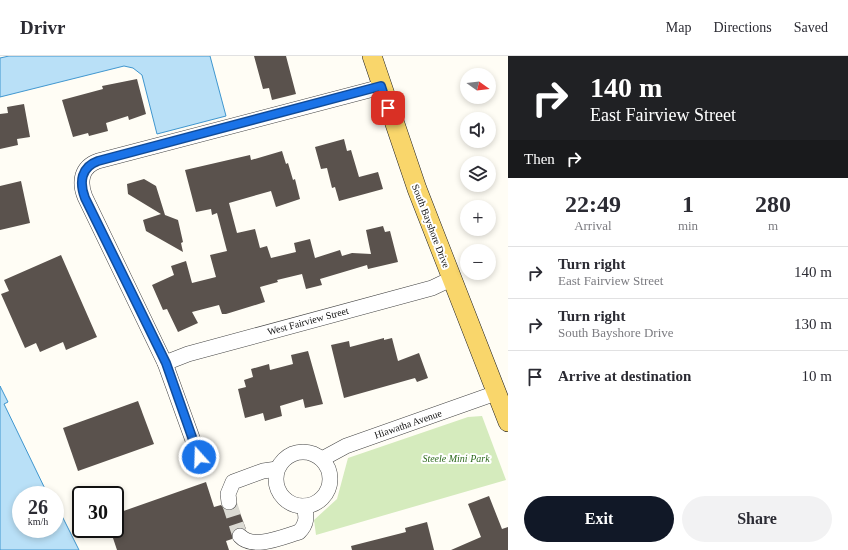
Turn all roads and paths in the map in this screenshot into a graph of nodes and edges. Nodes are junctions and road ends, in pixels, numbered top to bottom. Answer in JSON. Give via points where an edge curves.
{"nodes":[{"id":1,"x":372,"y":56,"type":"edge"},
{"id":2,"x":381,"y":86,"type":"junction"},
{"id":3,"x":451,"y":279,"type":"junction"},
{"id":4,"x":166,"y":363,"type":"junction"},
{"id":5,"x":496,"y":393,"type":"junction"},
{"id":6,"x":508,"y":422,"type":"edge"},
{"id":7,"x":199,"y":457,"type":"dead end"},
{"id":8,"x":322,"y":459,"type":"junction"},
{"id":9,"x":277,"y":469,"type":"junction"},
{"id":10,"x":229,"y":502,"type":"tunnel mouth"},
{"id":11,"x":304,"y":506,"type":"junction"},
{"id":12,"x":240,"y":536,"type":"dead end"}],
"edges":[{"from":1,"to":2,"type":"main road","name":"South Bayshore Drive"},
{"from":2,"to":3,"type":"main road","name":"South Bayshore Drive","via":[[416,189]]},
{"from":2,"to":4,"type":"street","via":[[89,165],[81,182],[85,198]]},
{"from":3,"to":4,"type":"street","name":"West Fairview Street","via":[[432,288],[188,354]]},
{"from":3,"to":5,"type":"main road","name":"South Bayshore Drive"},
{"from":4,"to":7,"type":"street"},
{"from":5,"to":6,"type":"main road","name":"South Bayshore Drive"},
{"from":5,"to":8,"type":"street","name":"Hiawatha Avenue","via":[[346,446]]},
{"from":8,"to":9,"type":"street","via":[[300,451],[286,457]]},
{"from":8,"to":11,"type":"street","via":[[329,471],[330,485],[323,497],[311,505]]},
{"from":9,"to":10,"type":"street","via":[[263,471],[233,482],[228,494]]},
{"from":9,"to":11,"type":"street","via":[[276,483],[281,495],[291,504]]},
{"from":11,"to":12,"type":"street","via":[[307,516],[304,527],[299,532],[259,544],[247,542]]}]}
